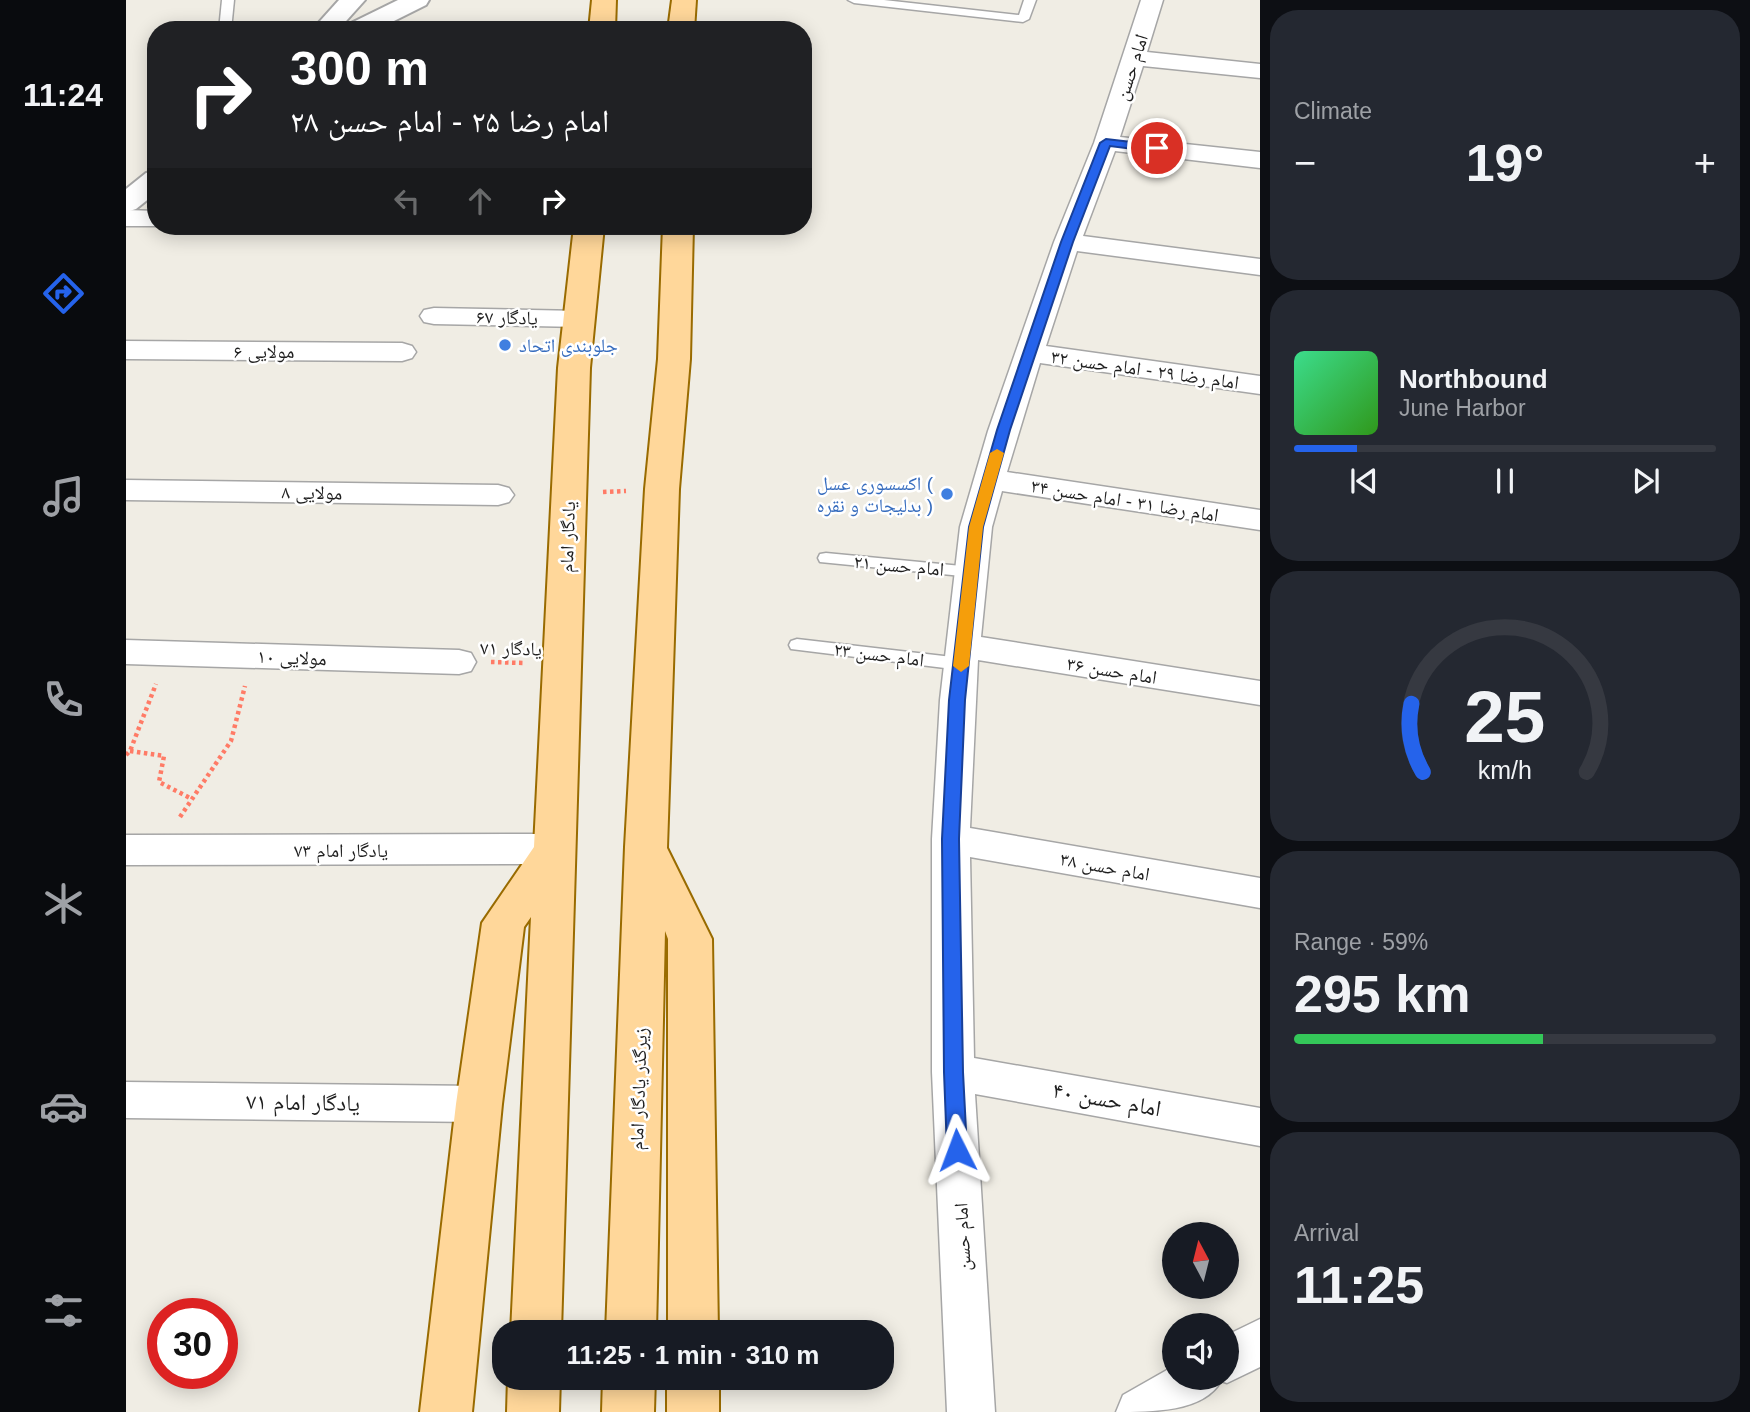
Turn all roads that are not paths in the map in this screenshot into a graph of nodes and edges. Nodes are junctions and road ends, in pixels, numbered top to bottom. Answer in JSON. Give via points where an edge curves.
{"nodes":[{"id":1,"x":228,"y":0,"type":"edge"},
{"id":2,"x":353,"y":0,"type":"edge"},
{"id":3,"x":417,"y":0,"type":"edge"},
{"id":4,"x":604,"y":0,"type":"edge"},
{"id":5,"x":684,"y":0,"type":"edge"},
{"id":6,"x":854,"y":0,"type":"edge"},
{"id":7,"x":1030,"y":0,"type":"edge"},
{"id":8,"x":1152,"y":0,"type":"edge"},
{"id":9,"x":884,"y":2,"type":"edge"},
{"id":10,"x":226,"y":21,"type":"edge"},
{"id":11,"x":333,"y":21,"type":"edge"},
{"id":12,"x":374,"y":21,"type":"edge"},
{"id":13,"x":603,"y":21,"type":"edge"},
{"id":14,"x":682,"y":21,"type":"edge"},
{"id":15,"x":1134,"y":58,"type":"junction"},
{"id":16,"x":1260,"y":71,"type":"edge"},
{"id":17,"x":1106,"y":143,"type":"junction"},
{"id":18,"x":1260,"y":160,"type":"edge"},
{"id":19,"x":147,"y":186,"type":"edge"},
{"id":20,"x":126,"y":204,"type":"edge"},
{"id":21,"x":126,"y":218,"type":"edge"},
{"id":22,"x":147,"y":219,"type":"edge"},
{"id":23,"x":588,"y":235,"type":"edge"},
{"id":24,"x":678,"y":235,"type":"edge"},
{"id":25,"x":1067,"y":242,"type":"junction"},
{"id":26,"x":1260,"y":267,"type":"edge"},
{"id":27,"x":435,"y":316,"type":"dead end"},
{"id":28,"x":580,"y":319,"type":"junction"},
{"id":29,"x":126,"y":350,"type":"edge"},
{"id":30,"x":402,"y":352,"type":"dead end"},
{"id":31,"x":1031,"y":353,"type":"junction"},
{"id":32,"x":1260,"y":385,"type":"edge"},
{"id":33,"x":989,"y":480,"type":"junction"},
{"id":34,"x":126,"y":490,"type":"edge"},
{"id":35,"x":498,"y":495,"type":"dead end"},
{"id":36,"x":1260,"y":520,"type":"edge"},
{"id":37,"x":826,"y":558,"type":"dead end"},
{"id":38,"x":972,"y":572,"type":"junction"},
{"id":39,"x":797,"y":645,"type":"dead end"},
{"id":40,"x":126,"y":652,"type":"edge"},
{"id":41,"x":963,"y":655,"type":"junction"},
{"id":42,"x":459,"y":662,"type":"road end"},
{"id":43,"x":1260,"y":694,"type":"edge"},
{"id":44,"x":951,"y":839,"type":"junction"},
{"id":45,"x":646,"y":847,"type":"junction"},
{"id":46,"x":556,"y":849,"type":"junction"},
{"id":47,"x":142,"y":850,"type":"edge"},
{"id":48,"x":1260,"y":893,"type":"edge"},
{"id":49,"x":953,"y":1072,"type":"junction"},
{"id":50,"x":126,"y":1100,"type":"edge"},
{"id":51,"x":479,"y":1104,"type":"junction"},
{"id":52,"x":1260,"y":1127,"type":"edge"},
{"id":53,"x":536,"y":1320,"type":"edge"},
{"id":54,"x":631,"y":1320,"type":"edge"},
{"id":55,"x":693,"y":1320,"type":"edge"},
{"id":56,"x":1260,"y":1341,"type":"edge"},
{"id":57,"x":1239,"y":1354,"type":"edge"},
{"id":58,"x":534,"y":1390,"type":"edge"},
{"id":59,"x":629,"y":1390,"type":"edge"},
{"id":60,"x":693,"y":1390,"type":"edge"},
{"id":61,"x":1177,"y":1390,"type":"edge"},
{"id":62,"x":446,"y":1412,"type":"edge"},
{"id":63,"x":533,"y":1412,"type":"edge"},
{"id":64,"x":628,"y":1412,"type":"edge"},
{"id":65,"x":693,"y":1412,"type":"edge"},
{"id":66,"x":971,"y":1412,"type":"edge"},
{"id":67,"x":1140,"y":1412,"type":"edge"}],
"edges":[{"from":1,"to":10,"type":"lane"},
{"from":2,"to":11,"type":"street"},
{"from":3,"to":12,"type":"street"},
{"from":4,"to":13,"type":"main road"},
{"from":5,"to":14,"type":"main road"},
{"from":6,"to":9,"type":"lane"},
{"from":7,"to":9,"type":"lane","via":[[1023,19]]},
{"from":8,"to":15,"type":"street","name":"امام حسن"},
{"from":15,"to":16,"type":"street"},
{"from":15,"to":17,"type":"street","name":"امام حسن"},
{"from":17,"to":18,"type":"street"},
{"from":17,"to":25,"type":"street","name":"امام حسن"},
{"from":19,"to":20,"type":"street"},
{"from":21,"to":22,"type":"street"},
{"from":23,"to":28,"type":"main road","name":"یادگار امام"},
{"from":24,"to":45,"type":"main road"},
{"from":25,"to":26,"type":"street"},
{"from":25,"to":31,"type":"street","name":"امام حسن"},
{"from":27,"to":28,"type":"street","name":"یادگار ۶۷"},
{"from":28,"to":46,"type":"main road","name":"یادگار امام","via":[[568,494]]},
{"from":29,"to":30,"type":"street","name":"مولایی ۶"},
{"from":31,"to":32,"type":"street","name":"امام رضا ۲۹ - امام حسن ۳۲"},
{"from":31,"to":33,"type":"street","name":"امام حسن"},
{"from":33,"to":36,"type":"street","name":"امام رضا ۳۱ - امام حسن ۳۴"},
{"from":33,"to":38,"type":"street","name":"امام حسن","via":[[976,527]]},
{"from":34,"to":35,"type":"street","name":"مولایی ۸"},
{"from":37,"to":38,"type":"lane","name":"امام حسن ۲۱"},
{"from":38,"to":41,"type":"street","name":"امام حسن"},
{"from":39,"to":41,"type":"lane","name":"امام حسن ۲۳"},
{"from":40,"to":42,"type":"street","name":"مولایی ۱۰"},
{"from":41,"to":43,"type":"street","name":"امام حسن ۳۶"},
{"from":41,"to":44,"type":"street","name":"امام حسن"},
{"from":44,"to":48,"type":"street","name":"امام حسن ۳۸"},
{"from":44,"to":49,"type":"street","name":"امام حسن"},
{"from":45,"to":54,"type":"main road","name":"زیرگذر یادگار امام"},
{"from":45,"to":55,"type":"main road","via":[[690,940]]},
{"from":46,"to":47,"type":"street","name":"یادگار امام ۷۳"},
{"from":46,"to":51,"type":"main road","via":[[502,923]]},
{"from":46,"to":53,"type":"main road"},
{"from":49,"to":52,"type":"street","name":"امام حسن ۴۰"},
{"from":49,"to":66,"type":"street","name":"امام حسن"},
{"from":50,"to":51,"type":"street","name":"یادگار امام ۷۱"},
{"from":51,"to":62,"type":"main road"},
{"from":56,"to":57,"type":"street"},
{"from":58,"to":63,"type":"main road"},
{"from":59,"to":64,"type":"main road"},
{"from":60,"to":65,"type":"main road"},
{"from":61,"to":67,"type":"street"}]}
